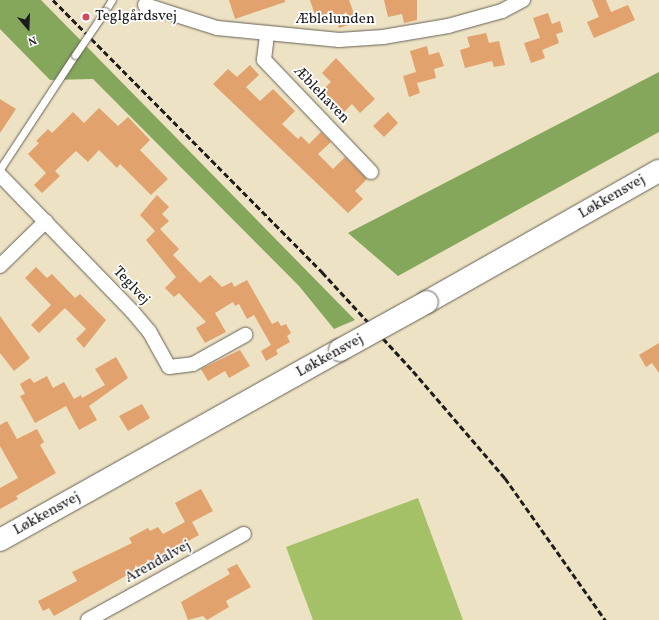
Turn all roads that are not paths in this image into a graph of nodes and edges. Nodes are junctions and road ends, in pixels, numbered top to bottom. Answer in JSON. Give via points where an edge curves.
{"nodes":[{"id":1,"x":112,"y":0,"type":"edge"},
{"id":2,"x":523,"y":0,"type":"edge"},
{"id":3,"x":145,"y":5,"type":"dead end"},
{"id":4,"x":267,"y":35,"type":"junction"},
{"id":5,"x":0,"y":169,"type":"edge"},
{"id":6,"x":659,"y":171,"type":"edge"},
{"id":7,"x":372,"y":172,"type":"dead end"},
{"id":8,"x":0,"y":174,"type":"edge"},
{"id":9,"x":46,"y":221,"type":"junction"},
{"id":10,"x":0,"y":266,"type":"edge"},
{"id":11,"x":245,"y":335,"type":"dead end"},
{"id":12,"x":244,"y":534,"type":"dead end"},
{"id":13,"x":0,"y":540,"type":"edge"},
{"id":14,"x":88,"y":620,"type":"edge"}],
"edges":[{"from":1,"to":5,"type":"lane","bridge":true},
{"from":2,"to":4,"type":"street","name":"Æblelunden","via":[[502,11],[448,26],[383,37],[338,40]]},
{"from":3,"to":4,"type":"street","name":"Æblelunden","via":[[194,22]]},
{"from":4,"to":7,"type":"street","name":"Æblehaven","via":[[264,60]]},
{"from":6,"to":13,"type":"main road","name":"Løkkensvej","bridge":true},
{"from":8,"to":9,"type":"street","name":"Teglvej"},
{"from":9,"to":10,"type":"street"},
{"from":9,"to":11,"type":"street","name":"Teglvej","via":[[149,331],[169,367],[193,364]]},
{"from":12,"to":14,"type":"street","name":"Arendalvej"}]}
